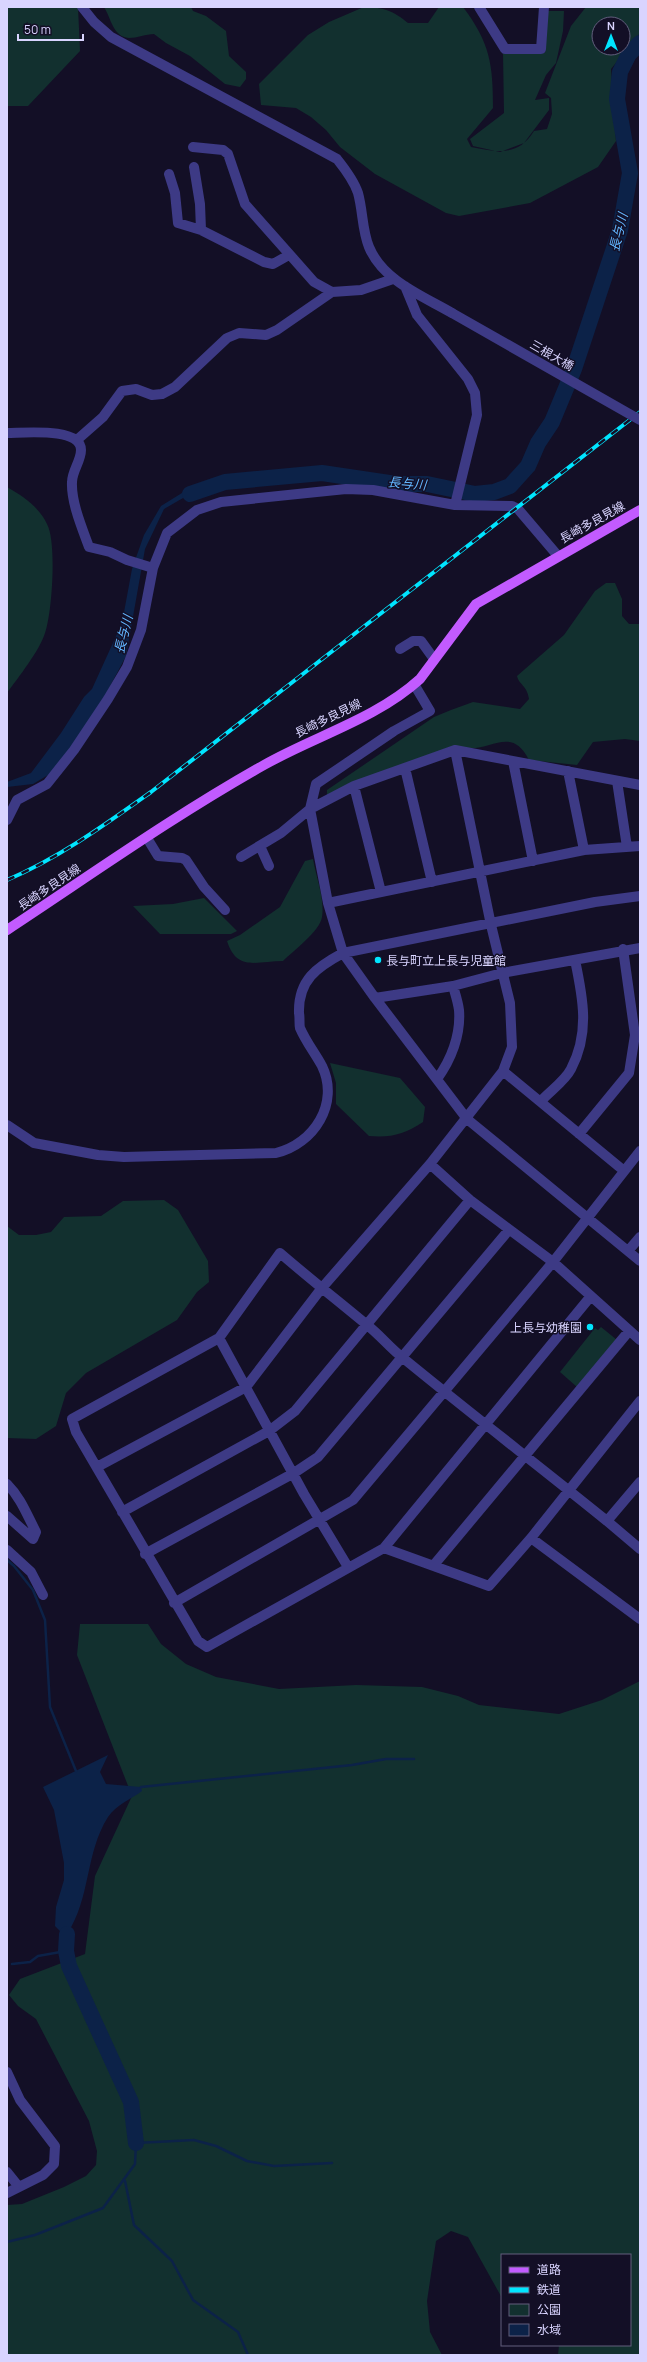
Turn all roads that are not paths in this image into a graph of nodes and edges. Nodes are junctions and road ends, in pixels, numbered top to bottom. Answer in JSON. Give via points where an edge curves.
{"nodes":[{"id":1,"x":82,"y":7,"type":"edge"},
{"id":2,"x":479,"y":7,"type":"edge"},
{"id":3,"x":544,"y":7,"type":"edge"},
{"id":4,"x":193,"y":147,"type":"dead end"},
{"id":5,"x":194,"y":167,"type":"dead end"},
{"id":6,"x":169,"y":174,"type":"dead end"},
{"id":7,"x":201,"y":230,"type":"junction"},
{"id":8,"x":289,"y":255,"type":"junction"},
{"id":9,"x":393,"y":278,"type":"junction"},
{"id":10,"x":405,"y":286,"type":"junction"},
{"id":11,"x":332,"y":292,"type":"junction"},
{"id":12,"x":640,"y":420,"type":"edge"},
{"id":13,"x":7,"y":433,"type":"edge"},
{"id":14,"x":78,"y":440,"type":"junction"},
{"id":15,"x":456,"y":502,"type":"junction"},
{"id":16,"x":640,"y":510,"type":"edge"},
{"id":17,"x":558,"y":556,"type":"junction"},
{"id":18,"x":152,"y":567,"type":"junction"},
{"id":19,"x":400,"y":650,"type":"dead end"},
{"id":20,"x":434,"y":659,"type":"junction"},
{"id":21,"x":414,"y":684,"type":"junction"},
{"id":22,"x":455,"y":750,"type":"junction"},
{"id":23,"x":513,"y":761,"type":"junction"},
{"id":24,"x":405,"y":768,"type":"junction"},
{"id":25,"x":568,"y":771,"type":"junction"},
{"id":26,"x":617,"y":781,"type":"junction"},
{"id":27,"x":640,"y":785,"type":"edge"},
{"id":28,"x":354,"y":786,"type":"junction"},
{"id":29,"x":310,"y":809,"type":"junction"},
{"id":30,"x":7,"y":820,"type":"edge"},
{"id":31,"x":147,"y":838,"type":"junction"},
{"id":32,"x":260,"y":846,"type":"junction"},
{"id":33,"x":640,"y":846,"type":"edge"},
{"id":34,"x":627,"y":847,"type":"junction"},
{"id":35,"x":584,"y":850,"type":"junction"},
{"id":36,"x":241,"y":856,"type":"dead end"},
{"id":37,"x":533,"y":861,"type":"junction"},
{"id":38,"x":270,"y":866,"type":"dead end"},
{"id":39,"x":481,"y":872,"type":"junction"},
{"id":40,"x":432,"y":882,"type":"junction"},
{"id":41,"x":381,"y":892,"type":"junction"},
{"id":42,"x":640,"y":896,"type":"edge"},
{"id":43,"x":328,"y":903,"type":"junction"},
{"id":44,"x":225,"y":910,"type":"dead end"},
{"id":45,"x":491,"y":925,"type":"junction"},
{"id":46,"x":7,"y":930,"type":"edge"},
{"id":47,"x":640,"y":948,"type":"edge"},
{"id":48,"x":624,"y":949,"type":"junction"},
{"id":49,"x":343,"y":953,"type":"junction"},
{"id":50,"x":575,"y":960,"type":"junction"},
{"id":51,"x":502,"y":973,"type":"junction"},
{"id":52,"x":453,"y":986,"type":"junction"},
{"id":53,"x":375,"y":998,"type":"junction"},
{"id":54,"x":503,"y":1071,"type":"junction"},
{"id":55,"x":438,"y":1079,"type":"junction"},
{"id":56,"x":541,"y":1100,"type":"junction"},
{"id":57,"x":467,"y":1119,"type":"junction"},
{"id":58,"x":7,"y":1125,"type":"edge"},
{"id":59,"x":579,"y":1134,"type":"junction"},
{"id":60,"x":640,"y":1151,"type":"edge"},
{"id":61,"x":430,"y":1164,"type":"junction"},
{"id":62,"x":623,"y":1170,"type":"junction"},
{"id":63,"x":470,"y":1200,"type":"junction"},
{"id":64,"x":586,"y":1218,"type":"junction"},
{"id":65,"x":508,"y":1231,"type":"junction"},
{"id":66,"x":640,"y":1237,"type":"edge"},
{"id":67,"x":628,"y":1252,"type":"junction"},
{"id":68,"x":640,"y":1261,"type":"edge"},
{"id":69,"x":553,"y":1262,"type":"junction"},
{"id":70,"x":321,"y":1289,"type":"junction"},
{"id":71,"x":591,"y":1296,"type":"junction"},
{"id":72,"x":368,"y":1325,"type":"junction"},
{"id":73,"x":629,"y":1331,"type":"junction"},
{"id":74,"x":219,"y":1338,"type":"junction"},
{"id":75,"x":640,"y":1340,"type":"edge"},
{"id":76,"x":402,"y":1357,"type":"junction"},
{"id":77,"x":246,"y":1387,"type":"junction"},
{"id":78,"x":445,"y":1390,"type":"junction"},
{"id":79,"x":640,"y":1401,"type":"edge"},
{"id":80,"x":485,"y":1423,"type":"junction"},
{"id":81,"x":269,"y":1431,"type":"junction"},
{"id":82,"x":524,"y":1454,"type":"junction"},
{"id":83,"x":97,"y":1467,"type":"junction"},
{"id":84,"x":294,"y":1473,"type":"junction"},
{"id":85,"x":640,"y":1482,"type":"edge"},
{"id":86,"x":7,"y":1484,"type":"edge"},
{"id":87,"x":568,"y":1490,"type":"junction"},
{"id":88,"x":122,"y":1512,"type":"junction"},
{"id":89,"x":7,"y":1516,"type":"edge"},
{"id":90,"x":318,"y":1520,"type":"junction"},
{"id":91,"x":607,"y":1521,"type":"junction"},
{"id":92,"x":531,"y":1538,"type":"junction"},
{"id":93,"x":384,"y":1548,"type":"junction"},
{"id":94,"x":640,"y":1549,"type":"edge"},
{"id":95,"x":7,"y":1550,"type":"edge"},
{"id":96,"x":145,"y":1554,"type":"junction"},
{"id":97,"x":433,"y":1566,"type":"junction"},
{"id":98,"x":348,"y":1567,"type":"junction"},
{"id":99,"x":43,"y":1595,"type":"dead end"},
{"id":100,"x":174,"y":1603,"type":"junction"},
{"id":101,"x":640,"y":1619,"type":"edge"},
{"id":102,"x":7,"y":2072,"type":"edge"},
{"id":103,"x":7,"y":2172,"type":"edge"},
{"id":104,"x":19,"y":2187,"type":"junction"},
{"id":105,"x":7,"y":2193,"type":"edge"}],
"edges":[{"from":1,"to":9,"type":"street","name":"三根大橋","via":[[111,37],[337,159],[358,192],[369,248],[380,265]]},
{"from":2,"to":3,"type":"street","via":[[505,49],[541,49]]},
{"from":4,"to":8,"type":"street","via":[[223,150],[228,154],[245,204]]},
{"from":5,"to":7,"type":"street"},
{"from":6,"to":7,"type":"street","via":[[175,193],[178,223]]},
{"from":7,"to":8,"type":"street","via":[[264,262],[273,264]]},
{"from":8,"to":11,"type":"street","via":[[314,282]]},
{"from":9,"to":10,"type":"street","name":"三根大橋"},
{"from":9,"to":11,"type":"street","via":[[361,290]]},
{"from":10,"to":12,"type":"street","name":"三根大橋","bridge":true},
{"from":10,"to":15,"type":"street","via":[[417,315],[468,379],[475,393],[477,415]]},
{"from":11,"to":14,"type":"street","via":[[271,333],[239,333],[227,338],[175,387],[162,394],[152,395],[136,389],[122,391],[103,417]]},
{"from":13,"to":14,"type":"street","via":[[54,433]]},
{"from":14,"to":18,"type":"street","via":[[81,443],[81,452],[72,481],[73,501],[89,547]]},
{"from":15,"to":17,"type":"street","via":[[501,505],[518,509]]},
{"from":15,"to":18,"type":"street","via":[[373,490],[346,489],[221,502],[197,510],[167,533]]},
{"from":16,"to":17,"type":"main road","name":"長崎多良見線"},
{"from":17,"to":20,"type":"main road","name":"長崎多良見線","via":[[476,604]]},
{"from":18,"to":30,"type":"street","via":[[141,630],[127,667],[74,750],[47,784],[17,800]]},
{"from":19,"to":20,"type":"street","via":[[413,641],[421,641]]},
{"from":20,"to":21,"type":"main road","name":"長崎多良見線"},
{"from":21,"to":29,"type":"street","via":[[430,712],[394,732],[316,784]]},
{"from":21,"to":31,"type":"main road","name":"長崎多良見線","via":[[367,714],[260,767]]},
{"from":22,"to":23,"type":"street"},
{"from":22,"to":24,"type":"street"},
{"from":22,"to":39,"type":"street"},
{"from":23,"to":25,"type":"street"},
{"from":23,"to":37,"type":"street"},
{"from":24,"to":28,"type":"street"},
{"from":24,"to":40,"type":"street"},
{"from":25,"to":26,"type":"street"},
{"from":25,"to":35,"type":"street"},
{"from":26,"to":27,"type":"street"},
{"from":26,"to":34,"type":"street"},
{"from":28,"to":29,"type":"street"},
{"from":28,"to":41,"type":"street"},
{"from":29,"to":32,"type":"street","via":[[281,833]]},
{"from":29,"to":43,"type":"street"},
{"from":31,"to":44,"type":"street","via":[[158,856],[186,860],[204,887]]},
{"from":31,"to":46,"type":"main road","name":"長崎多良見線"},
{"from":32,"to":36,"type":"street"},
{"from":32,"to":38,"type":"street"},
{"from":33,"to":34,"type":"street"},
{"from":34,"to":35,"type":"street"},
{"from":35,"to":37,"type":"street"},
{"from":37,"to":39,"type":"street"},
{"from":39,"to":40,"type":"street"},
{"from":39,"to":45,"type":"street"},
{"from":40,"to":41,"type":"street"},
{"from":41,"to":43,"type":"street"},
{"from":42,"to":45,"type":"street","via":[[595,902]]},
{"from":43,"to":49,"type":"street"},
{"from":45,"to":49,"type":"street"},
{"from":45,"to":51,"type":"street"},
{"from":47,"to":48,"type":"street"},
{"from":48,"to":50,"type":"street"},
{"from":48,"to":59,"type":"street","via":[[635,1035],[629,1073]]},
{"from":49,"to":53,"type":"street"},
{"from":49,"to":58,"type":"street","via":[[320,966],[311,975],[301,998],[300,1027],[322,1066],[327,1083],[326,1105],[319,1123],[308,1137],[289,1150],[189,1156],[98,1155],[34,1144]]},
{"from":50,"to":51,"type":"street"},
{"from":50,"to":56,"type":"street","via":[[584,1002],[584,1033],[571,1070]]},
{"from":51,"to":52,"type":"street"},
{"from":51,"to":54,"type":"street","via":[[512,1022],[512,1047]]},
{"from":52,"to":53,"type":"street"},
{"from":52,"to":55,"type":"street","via":[[459,1010],[455,1044],[449,1062]]},
{"from":53,"to":55,"type":"street"},
{"from":54,"to":56,"type":"street"},
{"from":54,"to":57,"type":"street"},
{"from":55,"to":57,"type":"street"},
{"from":56,"to":59,"type":"street"},
{"from":57,"to":61,"type":"street"},
{"from":57,"to":64,"type":"street"},
{"from":59,"to":62,"type":"street"},
{"from":60,"to":62,"type":"street"},
{"from":61,"to":63,"type":"street"},
{"from":61,"to":70,"type":"street"},
{"from":62,"to":64,"type":"street"},
{"from":63,"to":65,"type":"street"},
{"from":63,"to":72,"type":"street"},
{"from":64,"to":67,"type":"street"},
{"from":64,"to":69,"type":"street"},
{"from":65,"to":69,"type":"street"},
{"from":65,"to":76,"type":"street"},
{"from":66,"to":67,"type":"street"},
{"from":67,"to":68,"type":"street"},
{"from":69,"to":71,"type":"street"},
{"from":69,"to":78,"type":"street"},
{"from":70,"to":72,"type":"street"},
{"from":70,"to":74,"type":"street","via":[[280,1253]]},
{"from":70,"to":77,"type":"street"},
{"from":71,"to":73,"type":"street"},
{"from":71,"to":80,"type":"street"},
{"from":72,"to":76,"type":"street"},
{"from":72,"to":81,"type":"street","via":[[295,1411]]},
{"from":73,"to":75,"type":"street"},
{"from":73,"to":82,"type":"street"},
{"from":74,"to":77,"type":"street"},
{"from":74,"to":83,"type":"street","via":[[72,1419],[76,1432]]},
{"from":76,"to":78,"type":"street"},
{"from":76,"to":84,"type":"street","via":[[318,1457]]},
{"from":77,"to":81,"type":"street"},
{"from":77,"to":83,"type":"street"},
{"from":78,"to":80,"type":"street"},
{"from":78,"to":90,"type":"street","via":[[353,1500]]},
{"from":79,"to":87,"type":"street"},
{"from":80,"to":82,"type":"street"},
{"from":80,"to":93,"type":"street"},
{"from":81,"to":84,"type":"street"},
{"from":81,"to":88,"type":"street"},
{"from":82,"to":87,"type":"street"},
{"from":82,"to":97,"type":"street"},
{"from":83,"to":88,"type":"street"},
{"from":84,"to":90,"type":"street"},
{"from":84,"to":96,"type":"street"},
{"from":85,"to":91,"type":"street"},
{"from":86,"to":89,"type":"street","via":[[22,1501],[36,1532],[33,1539]]},
{"from":87,"to":91,"type":"street"},
{"from":87,"to":92,"type":"street"},
{"from":88,"to":96,"type":"street"},
{"from":90,"to":98,"type":"street"},
{"from":90,"to":100,"type":"street"},
{"from":91,"to":94,"type":"street"},
{"from":92,"to":97,"type":"street","via":[[489,1586]]},
{"from":92,"to":101,"type":"street"},
{"from":93,"to":97,"type":"street"},
{"from":93,"to":98,"type":"street"},
{"from":95,"to":99,"type":"street","via":[[31,1572]]},
{"from":96,"to":100,"type":"street"},
{"from":98,"to":100,"type":"street","via":[[207,1647],[198,1641]]},
{"from":102,"to":104,"type":"street","via":[[20,2100],[55,2146],[54,2164],[43,2176]]},
{"from":103,"to":104,"type":"street"},
{"from":104,"to":105,"type":"street"}]}
